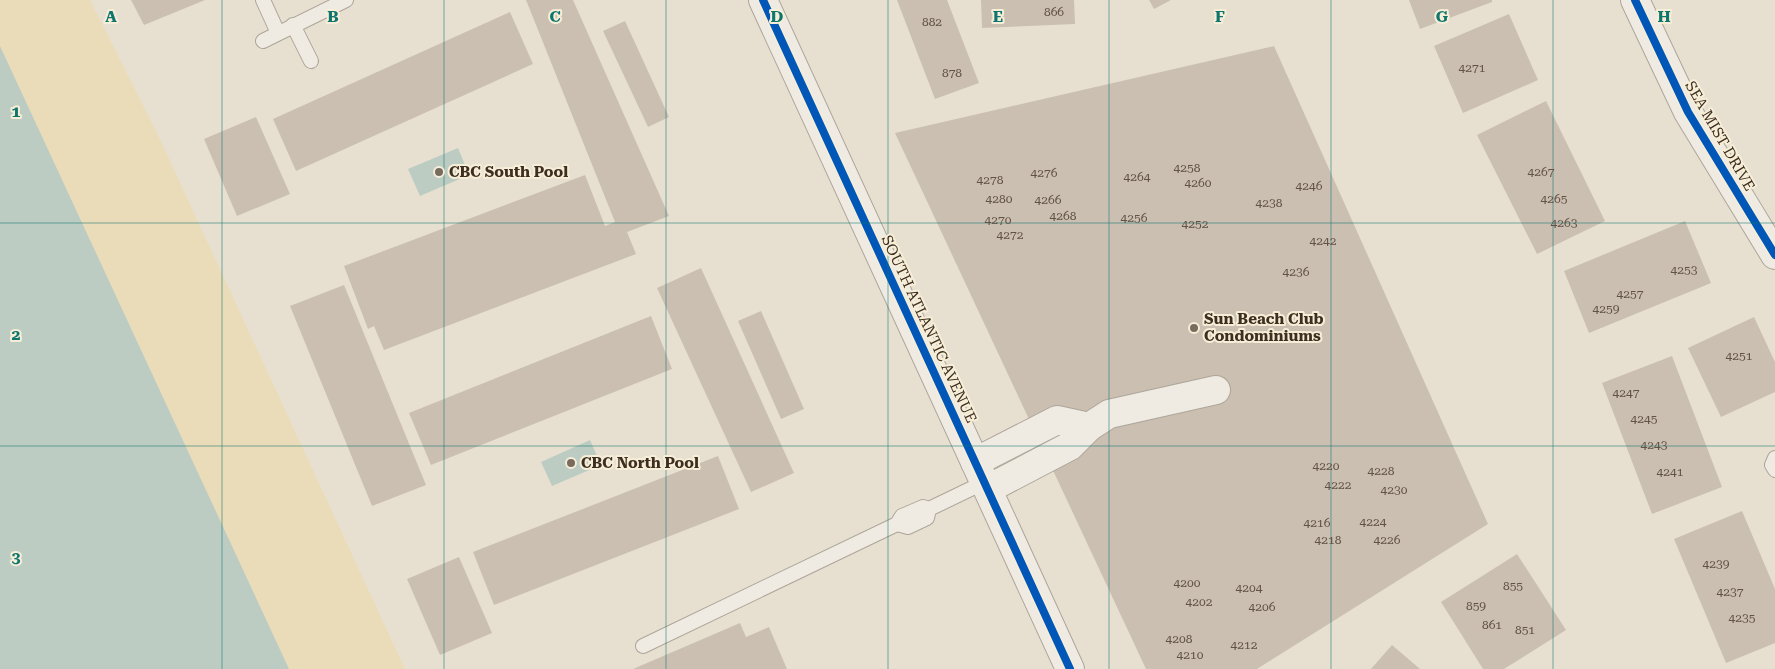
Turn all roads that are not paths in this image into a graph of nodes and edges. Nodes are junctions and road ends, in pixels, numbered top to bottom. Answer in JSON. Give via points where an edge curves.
{"nodes":[{"id":1,"x":263,"y":0,"type":"edge"},
{"id":2,"x":346,"y":0,"type":"edge"},
{"id":3,"x":762,"y":0,"type":"edge"},
{"id":4,"x":1635,"y":0,"type":"edge"},
{"id":5,"x":294,"y":25,"type":"junction"},
{"id":6,"x":278,"y":33,"type":"junction"},
{"id":7,"x":263,"y":41,"type":"dead end"},
{"id":8,"x":312,"y":62,"type":"dead end"},
{"id":9,"x":1775,"y":255,"type":"edge"},
{"id":10,"x":1216,"y":390,"type":"dead end"},
{"id":11,"x":1775,"y":458,"type":"edge"},
{"id":12,"x":1775,"y":470,"type":"edge"},
{"id":13,"x":983,"y":478,"type":"junction"},
{"id":14,"x":643,"y":646,"type":"dead end"},
{"id":15,"x":1070,"y":669,"type":"edge"}],
"edges":[{"from":1,"to":6,"type":"lane"},
{"from":2,"to":5,"type":"lane"},
{"from":3,"to":13,"type":"street","name":"SOUTH ATLANTIC AVENUE"},
{"from":4,"to":9,"type":"street","name":"SEA MIST DRIVE","via":[[1688,112]]},
{"from":5,"to":6,"type":"lane"},
{"from":5,"to":8,"type":"lane"},
{"from":6,"to":7,"type":"lane"},
{"from":10,"to":13,"type":"street","via":[[1109,414],[1089,427],[1070,446]]},
{"from":11,"to":12,"type":"lane","via":[[1772,465]]},
{"from":13,"to":14,"type":"lane","via":[[929,509],[927,518],[908,527],[897,524]]},
{"from":13,"to":15,"type":"street","name":"SOUTH ATLANTIC AVENUE"}]}
